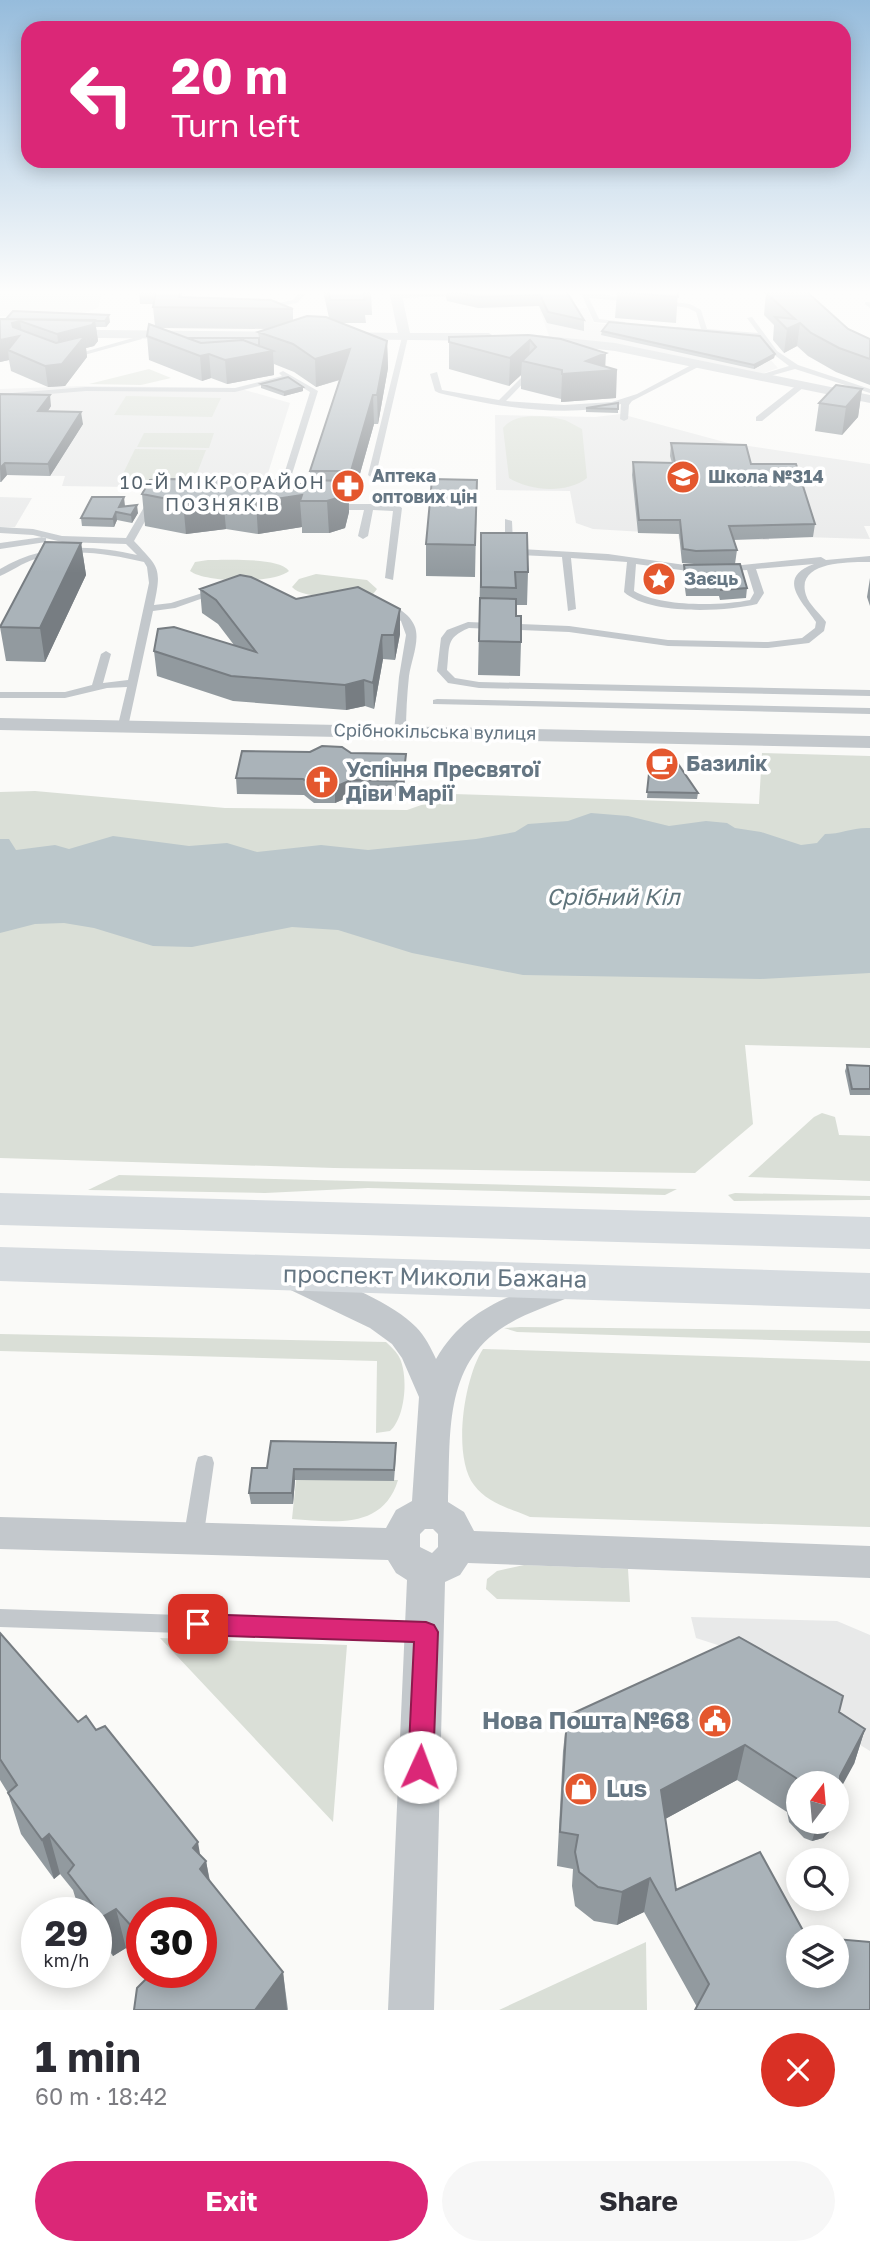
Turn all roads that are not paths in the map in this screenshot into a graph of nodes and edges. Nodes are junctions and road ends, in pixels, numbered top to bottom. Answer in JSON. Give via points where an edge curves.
{"nodes":[{"id":1,"x":255,"y":385,"type":"edge"},
{"id":2,"x":304,"y":385,"type":"edge"},
{"id":3,"x":394,"y":385,"type":"edge"},
{"id":4,"x":437,"y":385,"type":"edge"},
{"id":5,"x":517,"y":385,"type":"edge"},
{"id":6,"x":659,"y":385,"type":"edge"},
{"id":7,"x":790,"y":385,"type":"edge"},
{"id":8,"x":851,"y":385,"type":"edge"},
{"id":9,"x":800,"y":387,"type":"junction"},
{"id":10,"x":870,"y":391,"type":"edge"},
{"id":11,"x":0,"y":396,"type":"edge"},
{"id":12,"x":870,"y":399,"type":"edge"},
{"id":13,"x":629,"y":400,"type":"junction"},
{"id":14,"x":500,"y":403,"type":"junction"},
{"id":15,"x":624,"y":419,"type":"dead end"},
{"id":16,"x":759,"y":419,"type":"dead end"},
{"id":17,"x":372,"y":475,"type":"dead end"},
{"id":18,"x":284,"y":486,"type":"edge"},
{"id":19,"x":163,"y":504,"type":"edge"},
{"id":20,"x":318,"y":506,"type":"edge"},
{"id":21,"x":369,"y":507,"type":"junction"},
{"id":22,"x":508,"y":521,"type":"dead end"},
{"id":23,"x":0,"y":530,"type":"edge"},
{"id":24,"x":363,"y":536,"type":"dead end"},
{"id":25,"x":62,"y":539,"type":"junction"},
{"id":26,"x":129,"y":541,"type":"junction"},
{"id":27,"x":0,"y":546,"type":"edge"},
{"id":28,"x":566,"y":555,"type":"junction"},
{"id":29,"x":870,"y":559,"type":"edge"},
{"id":30,"x":145,"y":560,"type":"junction"},
{"id":31,"x":632,"y":560,"type":"junction"},
{"id":32,"x":833,"y":560,"type":"junction"},
{"id":33,"x":751,"y":569,"type":"junction"},
{"id":34,"x":0,"y":573,"type":"edge"},
{"id":35,"x":390,"y":578,"type":"dead end"},
{"id":36,"x":226,"y":590,"type":"edge"},
{"id":37,"x":372,"y":603,"type":"edge"},
{"id":38,"x":148,"y":609,"type":"junction"},
{"id":39,"x":571,"y":609,"type":"dead end"},
{"id":40,"x":106,"y":654,"type":"dead end"},
{"id":41,"x":132,"y":684,"type":"junction"},
{"id":42,"x":97,"y":687,"type":"junction"},
{"id":43,"x":870,"y":692,"type":"edge"},
{"id":44,"x":0,"y":695,"type":"edge"},
{"id":45,"x":438,"y":702,"type":"dead end"},
{"id":46,"x":870,"y":711,"type":"edge"},
{"id":47,"x":0,"y":724,"type":"edge"},
{"id":48,"x":124,"y":725,"type":"junction"},
{"id":49,"x":400,"y":732,"type":"junction"},
{"id":50,"x":870,"y":743,"type":"edge"},
{"id":51,"x":0,"y":1209,"type":"edge"},
{"id":52,"x":870,"y":1233,"type":"edge"},
{"id":53,"x":0,"y":1264,"type":"edge"},
{"id":54,"x":284,"y":1274,"type":"junction"},
{"id":55,"x":577,"y":1281,"type":"junction"},
{"id":56,"x":870,"y":1291,"type":"edge"},
{"id":57,"x":436,"y":1397,"type":"junction"},
{"id":58,"x":205,"y":1463,"type":"dead end"},
{"id":59,"x":0,"y":1533,"type":"edge"},
{"id":60,"x":193,"y":1540,"type":"junction"},
{"id":61,"x":428,"y":1553,"type":"junction"},
{"id":62,"x":870,"y":1562,"type":"edge"},
{"id":63,"x":0,"y":1618,"type":"edge"},
{"id":64,"x":426,"y":1632,"type":"junction"},
{"id":65,"x":411,"y":2010,"type":"edge"}],
"edges":[{"from":1,"to":11,"type":"lane","via":[[234,390],[86,389]]},
{"from":2,"to":18,"type":"lane","via":[[314,391]]},
{"from":3,"to":17,"type":"lane"},
{"from":4,"to":14,"type":"lane","via":[[439,391]]},
{"from":5,"to":14,"type":"lane"},
{"from":6,"to":13,"type":"lane"},
{"from":7,"to":9,"type":"street"},
{"from":8,"to":10,"type":"lane"},
{"from":9,"to":12,"type":"street"},
{"from":9,"to":16,"type":"lane"},
{"from":13,"to":14,"type":"lane","via":[[586,405]]},
{"from":13,"to":15,"type":"lane"},
{"from":19,"to":26,"type":"lane","via":[[150,503]]},
{"from":20,"to":21,"type":"lane"},
{"from":21,"to":24,"type":"lane"},
{"from":21,"to":35,"type":"lane","via":[[398,508]]},
{"from":22,"to":28,"type":"lane","via":[[508,545],[513,550]]},
{"from":23,"to":25,"type":"lane"},
{"from":25,"to":26,"type":"lane"},
{"from":25,"to":27,"type":"lane"},
{"from":26,"to":30,"type":"lane"},
{"from":28,"to":31,"type":"lane"},
{"from":28,"to":39,"type":"lane"},
{"from":29,"to":32,"type":"lane"},
{"from":30,"to":34,"type":"lane","via":[[93,550],[55,551],[23,560]]},
{"from":30,"to":38,"type":"lane","via":[[155,574]]},
{"from":31,"to":33,"type":"lane","via":[[694,570]]},
{"from":31,"to":33,"type":"lane","via":[[631,596],[665,604],[754,602],[760,593]]},
{"from":32,"to":33,"type":"lane"},
{"from":32,"to":43,"type":"lane","via":[[813,567],[801,581],[801,598],[821,622],[820,629],[805,640],[768,645],[668,643],[569,629],[468,625],[446,638],[442,671],[452,681],[479,685]]},
{"from":36,"to":38,"type":"lane"},
{"from":37,"to":49,"type":"lane","via":[[399,614],[413,635],[404,675]]},
{"from":38,"to":41,"type":"lane"},
{"from":40,"to":42,"type":"lane"},
{"from":41,"to":42,"type":"lane"},
{"from":41,"to":48,"type":"lane"},
{"from":42,"to":44,"type":"lane","via":[[65,695]]},
{"from":45,"to":46,"type":"lane"},
{"from":47,"to":48,"type":"street","name":"Срібнокільська вулиця"},
{"from":48,"to":49,"type":"street","name":"Срібнокільська вулиця"},
{"from":49,"to":50,"type":"street","name":"Срібнокільська вулиця"},
{"from":51,"to":52,"type":"highway"},
{"from":53,"to":54,"type":"highway","name":"проспект Миколи Бажана"},
{"from":54,"to":55,"type":"highway","name":"проспект Миколи Бажана"},
{"from":54,"to":57,"type":"street","via":[[404,1335]]},
{"from":55,"to":56,"type":"highway","name":"проспект Миколи Бажана"},
{"from":55,"to":57,"type":"street","via":[[494,1317],[468,1337]]},
{"from":57,"to":61,"type":"street","via":[[429,1515],[452,1523],[460,1538]]},
{"from":58,"to":60,"type":"lane"},
{"from":59,"to":60,"type":"street"},
{"from":60,"to":61,"type":"street"},
{"from":61,"to":62,"type":"street"},
{"from":61,"to":64,"type":"street"},
{"from":63,"to":64,"type":"lane"},
{"from":64,"to":65,"type":"street"}]}
